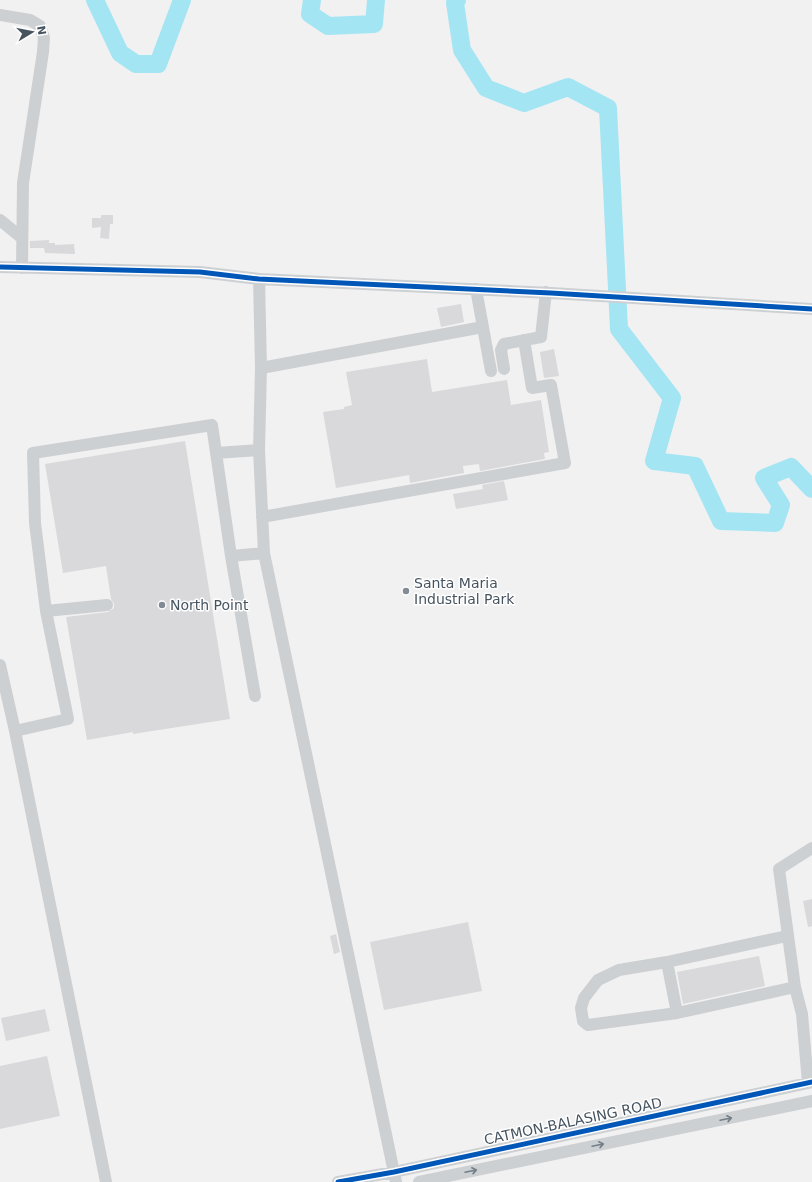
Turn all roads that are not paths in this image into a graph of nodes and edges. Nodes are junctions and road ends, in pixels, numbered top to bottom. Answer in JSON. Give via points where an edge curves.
{"nodes":[{"id":1,"x":0,"y":15,"type":"edge"},
{"id":2,"x":0,"y":220,"type":"edge"},
{"id":3,"x":22,"y":238,"type":"junction"},
{"id":4,"x":0,"y":267,"type":"edge"},
{"id":5,"x":22,"y":268,"type":"junction"},
{"id":6,"x":259,"y":279,"type":"junction"},
{"id":7,"x":476,"y":289,"type":"junction"},
{"id":8,"x":546,"y":292,"type":"junction"},
{"id":9,"x":812,"y":309,"type":"edge"},
{"id":10,"x":483,"y":327,"type":"junction"},
{"id":11,"x":524,"y":340,"type":"junction"},
{"id":12,"x":261,"y":368,"type":"junction"},
{"id":13,"x":504,"y":368,"type":"dead end"},
{"id":14,"x":491,"y":371,"type":"dead end"},
{"id":15,"x":259,"y":450,"type":"junction"},
{"id":16,"x":216,"y":453,"type":"junction"},
{"id":17,"x":262,"y":517,"type":"junction"},
{"id":18,"x":264,"y":552,"type":"junction"},
{"id":19,"x":231,"y":556,"type":"junction"},
{"id":20,"x":107,"y":604,"type":"dead end"},
{"id":21,"x":46,"y":611,"type":"junction"},
{"id":22,"x":0,"y":665,"type":"edge"},
{"id":23,"x":255,"y":696,"type":"dead end"},
{"id":24,"x":15,"y":731,"type":"junction"},
{"id":25,"x":812,"y":848,"type":"edge"},
{"id":26,"x":788,"y":936,"type":"junction"},
{"id":27,"x":667,"y":962,"type":"junction"},
{"id":28,"x":795,"y":987,"type":"junction"},
{"id":29,"x":677,"y":1012,"type":"junction"},
{"id":30,"x":807,"y":1012,"type":"edge"},
{"id":31,"x":810,"y":1082,"type":"edge"},
{"id":32,"x":812,"y":1101,"type":"edge"},
{"id":33,"x":395,"y":1177,"type":"edge"},
{"id":34,"x":106,"y":1182,"type":"edge"},
{"id":35,"x":338,"y":1182,"type":"edge"},
{"id":36,"x":419,"y":1182,"type":"edge"}],
"edges":[{"from":1,"to":3,"type":"street","via":[[30,20],[40,26],[44,38],[23,183]]},
{"from":2,"to":3,"type":"street"},
{"from":3,"to":5,"type":"street"},
{"from":4,"to":5,"type":"street"},
{"from":5,"to":6,"type":"street","via":[[200,272]]},
{"from":6,"to":7,"type":"street"},
{"from":6,"to":12,"type":"street"},
{"from":7,"to":8,"type":"street"},
{"from":7,"to":10,"type":"street"},
{"from":8,"to":9,"type":"street"},
{"from":8,"to":11,"type":"street","via":[[541,337]]},
{"from":10,"to":12,"type":"street"},
{"from":10,"to":14,"type":"street"},
{"from":11,"to":13,"type":"street","via":[[502,346]]},
{"from":11,"to":17,"type":"street","via":[[532,388],[551,385],[565,464]]},
{"from":12,"to":15,"type":"street"},
{"from":15,"to":16,"type":"street"},
{"from":15,"to":17,"type":"street"},
{"from":16,"to":19,"type":"street"},
{"from":16,"to":21,"type":"street","via":[[212,425],[33,453],[35,523]]},
{"from":17,"to":18,"type":"street"},
{"from":18,"to":19,"type":"street"},
{"from":18,"to":33,"type":"street"},
{"from":19,"to":23,"type":"street"},
{"from":20,"to":21,"type":"street"},
{"from":21,"to":24,"type":"street","via":[[68,719]]},
{"from":22,"to":24,"type":"street"},
{"from":24,"to":34,"type":"street"},
{"from":25,"to":26,"type":"street","via":[[778,869]]},
{"from":26,"to":27,"type":"street"},
{"from":26,"to":28,"type":"street"},
{"from":27,"to":29,"type":"street"},
{"from":27,"to":29,"type":"street","via":[[619,970],[598,980],[584,998],[581,1008],[583,1021],[588,1025]]},
{"from":28,"to":29,"type":"street"},
{"from":28,"to":30,"type":"street"},
{"from":30,"to":31,"type":"street"},
{"from":31,"to":33,"type":"street","name":"CATMON-BALASING ROAD"},
{"from":36,"to":32,"type":"street","name":"CATMON-BALASING ROAD","one_way":true},
{"from":33,"to":35,"type":"street","name":"CATMON-BALASING ROAD"}]}
